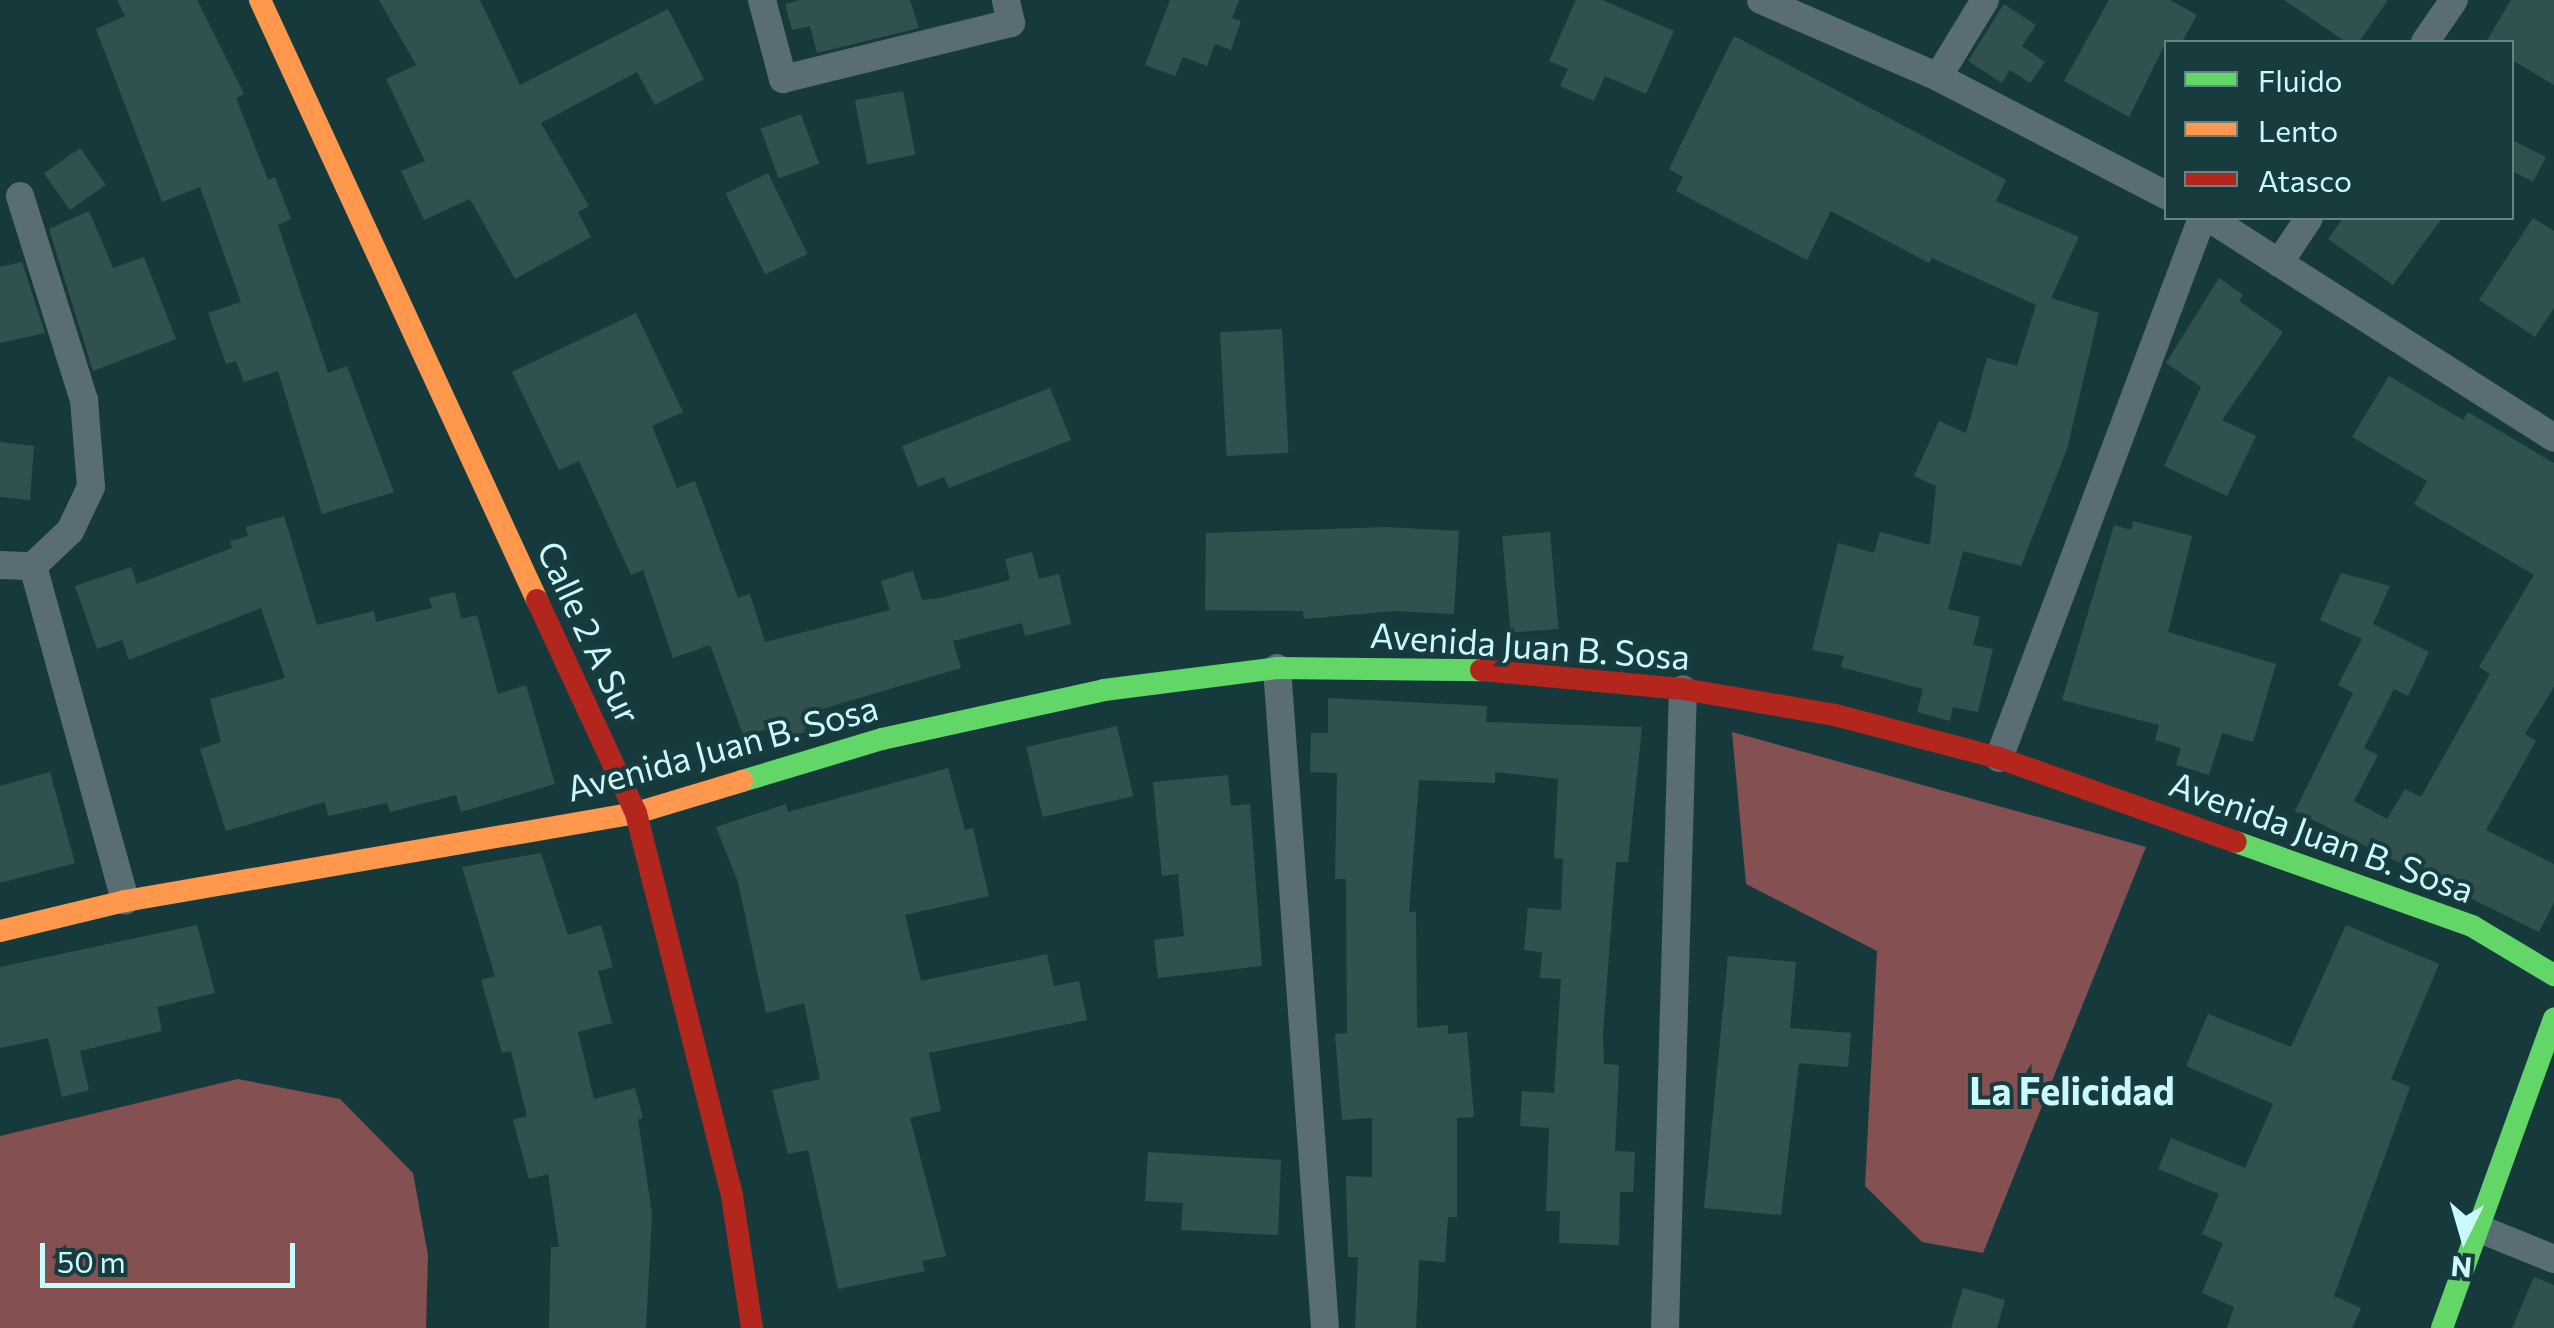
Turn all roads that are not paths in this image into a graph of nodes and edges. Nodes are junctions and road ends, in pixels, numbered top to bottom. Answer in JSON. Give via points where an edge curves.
{"nodes":[{"id":1,"x":260,"y":0,"type":"edge"},
{"id":2,"x":762,"y":0,"type":"edge"},
{"id":3,"x":1762,"y":0,"type":"edge"},
{"id":4,"x":1984,"y":0,"type":"edge"},
{"id":5,"x":2454,"y":0,"type":"edge"},
{"id":6,"x":1006,"y":2,"type":"edge"},
{"id":7,"x":2426,"y":40,"type":"edge"},
{"id":8,"x":1938,"y":77,"type":"junction"},
{"id":9,"x":2164,"y":194,"type":"edge"},
{"id":10,"x":20,"y":196,"type":"dead end"},
{"id":11,"x":2204,"y":220,"type":"edge"},
{"id":12,"x":2208,"y":220,"type":"edge"},
{"id":13,"x":2309,"y":220,"type":"edge"},
{"id":14,"x":2279,"y":263,"type":"junction"},
{"id":15,"x":2554,"y":438,"type":"edge"},
{"id":16,"x":0,"y":565,"type":"edge"},
{"id":17,"x":33,"y":566,"type":"junction"},
{"id":18,"x":1277,"y":668,"type":"junction"},
{"id":19,"x":1683,"y":688,"type":"junction"},
{"id":20,"x":1999,"y":758,"type":"junction"},
{"id":21,"x":636,"y":813,"type":"junction"},
{"id":22,"x":124,"y":902,"type":"junction"},
{"id":23,"x":0,"y":931,"type":"edge"},
{"id":24,"x":2554,"y":975,"type":"edge"},
{"id":25,"x":2554,"y":1020,"type":"edge"},
{"id":26,"x":2475,"y":1228,"type":"junction"},
{"id":27,"x":2554,"y":1259,"type":"edge"},
{"id":28,"x":752,"y":1328,"type":"edge"},
{"id":29,"x":1325,"y":1328,"type":"edge"},
{"id":30,"x":1665,"y":1328,"type":"edge"},
{"id":31,"x":2442,"y":1328,"type":"edge"}],
"edges":[{"from":1,"to":21,"type":"street","name":"Calle 2 A Sur"},
{"from":2,"to":6,"type":"street","via":[[783,79],[1011,23]]},
{"from":3,"to":8,"type":"street"},
{"from":4,"to":8,"type":"street"},
{"from":5,"to":7,"type":"street"},
{"from":8,"to":9,"type":"street"},
{"from":10,"to":17,"type":"street","via":[[84,400],[91,487],[70,530]]},
{"from":11,"to":20,"type":"street"},
{"from":12,"to":14,"type":"street"},
{"from":13,"to":14,"type":"street"},
{"from":14,"to":15,"type":"street"},
{"from":16,"to":17,"type":"street"},
{"from":17,"to":22,"type":"street"},
{"from":18,"to":19,"type":"street","name":"Avenida Juan B. Sosa","via":[[1436,666]]},
{"from":18,"to":21,"type":"street","name":"Avenida Juan B. Sosa","via":[[1104,690],[901,735]]},
{"from":18,"to":29,"type":"street"},
{"from":19,"to":20,"type":"street","name":"Avenida Juan B. Sosa","via":[[1835,716]]},
{"from":19,"to":30,"type":"street"},
{"from":20,"to":24,"type":"street","name":"Avenida Juan B. Sosa","via":[[2472,926]]},
{"from":21,"to":22,"type":"street","name":"Avenida Juan B. Sosa"},
{"from":21,"to":28,"type":"street","name":"Calle 2 A Sur","via":[[732,1196]]},
{"from":22,"to":23,"type":"street","name":"Avenida Juan B. Sosa"},
{"from":25,"to":26,"type":"street"},
{"from":26,"to":27,"type":"street"},
{"from":26,"to":31,"type":"street"}]}
